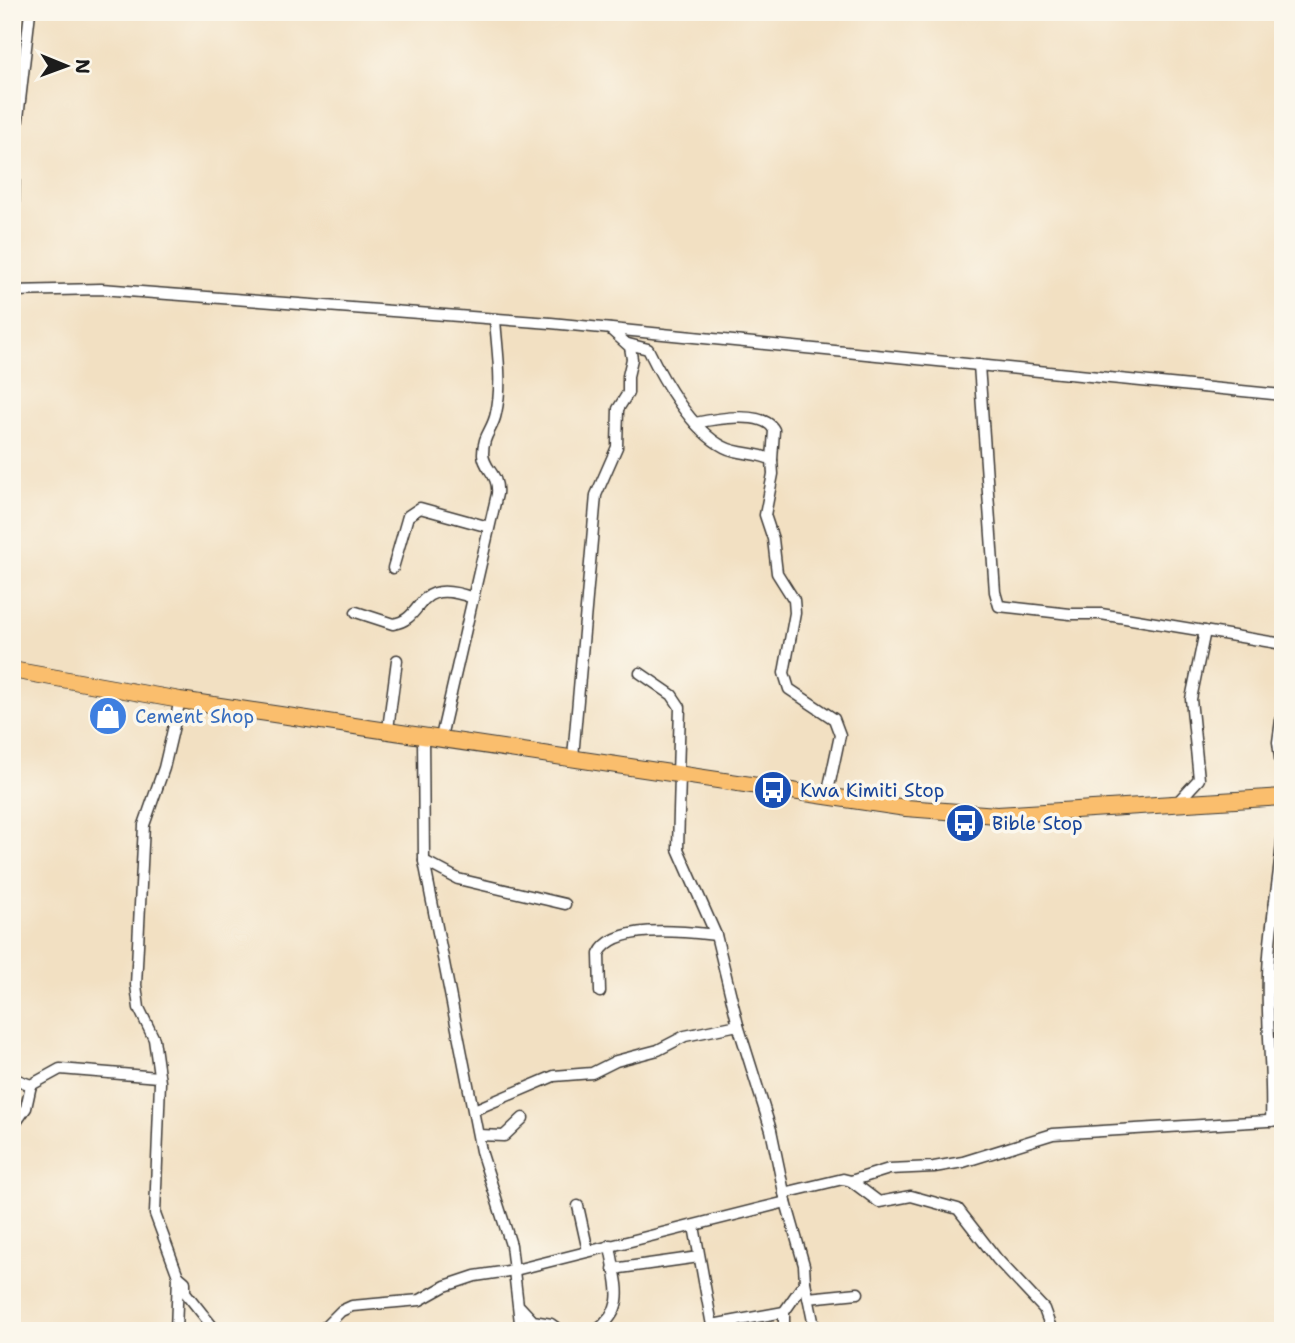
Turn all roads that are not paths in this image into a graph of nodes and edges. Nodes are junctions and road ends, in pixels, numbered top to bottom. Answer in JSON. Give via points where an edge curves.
{"nodes":[{"id":1,"x":30,"y":12,"type":"edge"},
{"id":2,"x":12,"y":283,"type":"edge"},
{"id":3,"x":12,"y":291,"type":"edge"},
{"id":4,"x":495,"y":319,"type":"junction"},
{"id":5,"x":610,"y":329,"type":"junction"},
{"id":6,"x":628,"y":344,"type":"junction"},
{"id":7,"x":979,"y":365,"type":"junction"},
{"id":8,"x":1283,"y":395,"type":"edge"},
{"id":9,"x":695,"y":423,"type":"junction"},
{"id":10,"x":772,"y":460,"type":"junction"},
{"id":11,"x":489,"y":527,"type":"junction"},
{"id":12,"x":394,"y":568,"type":"dead end"},
{"id":13,"x":472,"y":598,"type":"junction"},
{"id":14,"x":356,"y":612,"type":"dead end"},
{"id":15,"x":1205,"y":631,"type":"junction"},
{"id":16,"x":1283,"y":644,"type":"edge"},
{"id":17,"x":397,"y":660,"type":"dead end"},
{"id":18,"x":12,"y":670,"type":"edge"},
{"id":19,"x":640,"y":673,"type":"dead end"},
{"id":20,"x":180,"y":700,"type":"junction"},
{"id":21,"x":1283,"y":706,"type":"edge"},
{"id":22,"x":388,"y":729,"type":"junction"},
{"id":23,"x":423,"y":735,"type":"junction"},
{"id":24,"x":441,"y":737,"type":"junction"},
{"id":25,"x":573,"y":757,"type":"junction"},
{"id":26,"x":679,"y":775,"type":"junction"},
{"id":27,"x":1283,"y":781,"type":"edge"},
{"id":28,"x":827,"y":796,"type":"junction"},
{"id":29,"x":1283,"y":797,"type":"edge"},
{"id":30,"x":1174,"y":806,"type":"junction"},
{"id":31,"x":1283,"y":830,"type":"edge"},
{"id":32,"x":424,"y":861,"type":"junction"},
{"id":33,"x":1281,"y":874,"type":"edge"},
{"id":34,"x":565,"y":904,"type":"dead end"},
{"id":35,"x":716,"y":935,"type":"junction"},
{"id":36,"x":600,"y":992,"type":"dead end"},
{"id":37,"x":738,"y":1025,"type":"junction"},
{"id":38,"x":1278,"y":1052,"type":"edge"},
{"id":39,"x":158,"y":1077,"type":"junction"},
{"id":40,"x":12,"y":1079,"type":"edge"},
{"id":41,"x":31,"y":1085,"type":"junction"},
{"id":42,"x":474,"y":1110,"type":"junction"},
{"id":43,"x":523,"y":1118,"type":"dead end"},
{"id":44,"x":1283,"y":1120,"type":"edge"},
{"id":45,"x":1271,"y":1121,"type":"junction"},
{"id":46,"x":12,"y":1128,"type":"edge"},
{"id":47,"x":479,"y":1135,"type":"junction"},
{"id":48,"x":851,"y":1181,"type":"junction"},
{"id":49,"x":785,"y":1197,"type":"junction"},
{"id":50,"x":578,"y":1206,"type":"dead end"},
{"id":51,"x":694,"y":1226,"type":"junction"},
{"id":52,"x":610,"y":1245,"type":"junction"},
{"id":53,"x":588,"y":1251,"type":"junction"},
{"id":54,"x":699,"y":1256,"type":"junction"},
{"id":55,"x":613,"y":1269,"type":"junction"},
{"id":56,"x":515,"y":1270,"type":"junction"},
{"id":57,"x":178,"y":1276,"type":"junction"},
{"id":58,"x":805,"y":1282,"type":"junction"},
{"id":59,"x":858,"y":1293,"type":"dead end"},
{"id":60,"x":808,"y":1298,"type":"junction"},
{"id":61,"x":520,"y":1307,"type":"junction"},
{"id":62,"x":785,"y":1312,"type":"junction"},
{"id":63,"x":710,"y":1329,"type":"edge"},
{"id":64,"x":176,"y":1331,"type":"edge"},
{"id":65,"x":216,"y":1331,"type":"edge"},
{"id":66,"x":321,"y":1331,"type":"edge"},
{"id":67,"x":521,"y":1331,"type":"edge"},
{"id":68,"x":561,"y":1331,"type":"edge"},
{"id":69,"x":596,"y":1331,"type":"edge"},
{"id":70,"x":784,"y":1331,"type":"edge"},
{"id":71,"x":815,"y":1331,"type":"edge"},
{"id":72,"x":1052,"y":1331,"type":"edge"}],
"edges":[{"from":1,"to":2,"type":"street","via":[[15,145]]},
{"from":3,"to":4,"type":"street","via":[[101,289]]},
{"from":4,"to":5,"type":"street"},
{"from":4,"to":11,"type":"street","via":[[499,398],[494,423],[485,434],[483,456],[498,482]]},
{"from":5,"to":6,"type":"street"},
{"from":5,"to":7,"type":"street"},
{"from":6,"to":9,"type":"street","via":[[648,349]]},
{"from":6,"to":25,"type":"street","via":[[632,354],[628,392],[618,409],[617,447],[600,482],[593,519]]},
{"from":7,"to":8,"type":"street"},
{"from":7,"to":15,"type":"street","via":[[999,606],[1101,614]]},
{"from":9,"to":10,"type":"street","via":[[723,447]]},
{"from":9,"to":10,"type":"street","via":[[730,416],[768,423],[775,430]]},
{"from":10,"to":28,"type":"street","via":[[767,524],[778,573],[794,600],[794,628],[783,673],[789,689],[834,719],[840,735]]},
{"from":11,"to":12,"type":"street","via":[[413,510]]},
{"from":11,"to":13,"type":"street"},
{"from":13,"to":14,"type":"street","via":[[442,590],[393,624]]},
{"from":13,"to":24,"type":"street"},
{"from":15,"to":16,"type":"street"},
{"from":15,"to":30,"type":"street","via":[[1191,699],[1199,779]]},
{"from":17,"to":22,"type":"street"},
{"from":18,"to":20,"type":"highway"},
{"from":19,"to":26,"type":"street","via":[[678,703]]},
{"from":20,"to":22,"type":"highway"},
{"from":20,"to":39,"type":"street","via":[[164,768],[147,813],[139,891],[137,998],[153,1040]]},
{"from":21,"to":27,"type":"street","via":[[1278,742]]},
{"from":22,"to":23,"type":"highway"},
{"from":23,"to":24,"type":"highway"},
{"from":23,"to":32,"type":"street"},
{"from":24,"to":25,"type":"highway"},
{"from":25,"to":26,"type":"highway"},
{"from":26,"to":28,"type":"highway"},
{"from":26,"to":35,"type":"street","via":[[678,849]]},
{"from":28,"to":30,"type":"highway","via":[[997,815]]},
{"from":29,"to":30,"type":"highway"},
{"from":31,"to":33,"type":"street"},
{"from":32,"to":34,"type":"street","via":[[458,879]]},
{"from":32,"to":42,"type":"street"},
{"from":33,"to":38,"type":"street","via":[[1269,952],[1268,1006]]},
{"from":35,"to":36,"type":"street","via":[[664,930],[611,941],[599,954]]},
{"from":35,"to":37,"type":"street"},
{"from":37,"to":42,"type":"street","via":[[685,1036],[592,1073],[554,1076]]},
{"from":37,"to":49,"type":"street","via":[[771,1130]]},
{"from":38,"to":45,"type":"street"},
{"from":39,"to":41,"type":"street","via":[[55,1070]]},
{"from":39,"to":57,"type":"street","via":[[155,1214]]},
{"from":40,"to":41,"type":"street"},
{"from":41,"to":46,"type":"street","via":[[26,1108]]},
{"from":42,"to":47,"type":"street"},
{"from":43,"to":47,"type":"street","via":[[504,1136]]},
{"from":44,"to":45,"type":"street"},
{"from":45,"to":48,"type":"street","via":[[1053,1134],[963,1162],[889,1169]]},
{"from":47,"to":56,"type":"street"},
{"from":48,"to":49,"type":"street","via":[[838,1180]]},
{"from":48,"to":72,"type":"street","via":[[879,1202],[919,1197],[958,1209],[1044,1309]]},
{"from":49,"to":51,"type":"street"},
{"from":49,"to":58,"type":"street"},
{"from":50,"to":53,"type":"street"},
{"from":51,"to":52,"type":"street"},
{"from":51,"to":54,"type":"street"},
{"from":52,"to":53,"type":"street"},
{"from":52,"to":55,"type":"street"},
{"from":53,"to":56,"type":"street"},
{"from":54,"to":55,"type":"street"},
{"from":54,"to":63,"type":"street"},
{"from":55,"to":69,"type":"street","via":[[617,1307],[610,1321]]},
{"from":56,"to":61,"type":"street"},
{"from":56,"to":66,"type":"street","via":[[475,1276],[420,1300],[352,1306]]},
{"from":57,"to":64,"type":"street"},
{"from":57,"to":65,"type":"street"},
{"from":58,"to":60,"type":"street"},
{"from":58,"to":62,"type":"street"},
{"from":59,"to":60,"type":"street"},
{"from":60,"to":71,"type":"street"},
{"from":61,"to":67,"type":"street"},
{"from":61,"to":68,"type":"street","via":[[533,1321]]},
{"from":62,"to":63,"type":"street"},
{"from":62,"to":70,"type":"street"}]}
